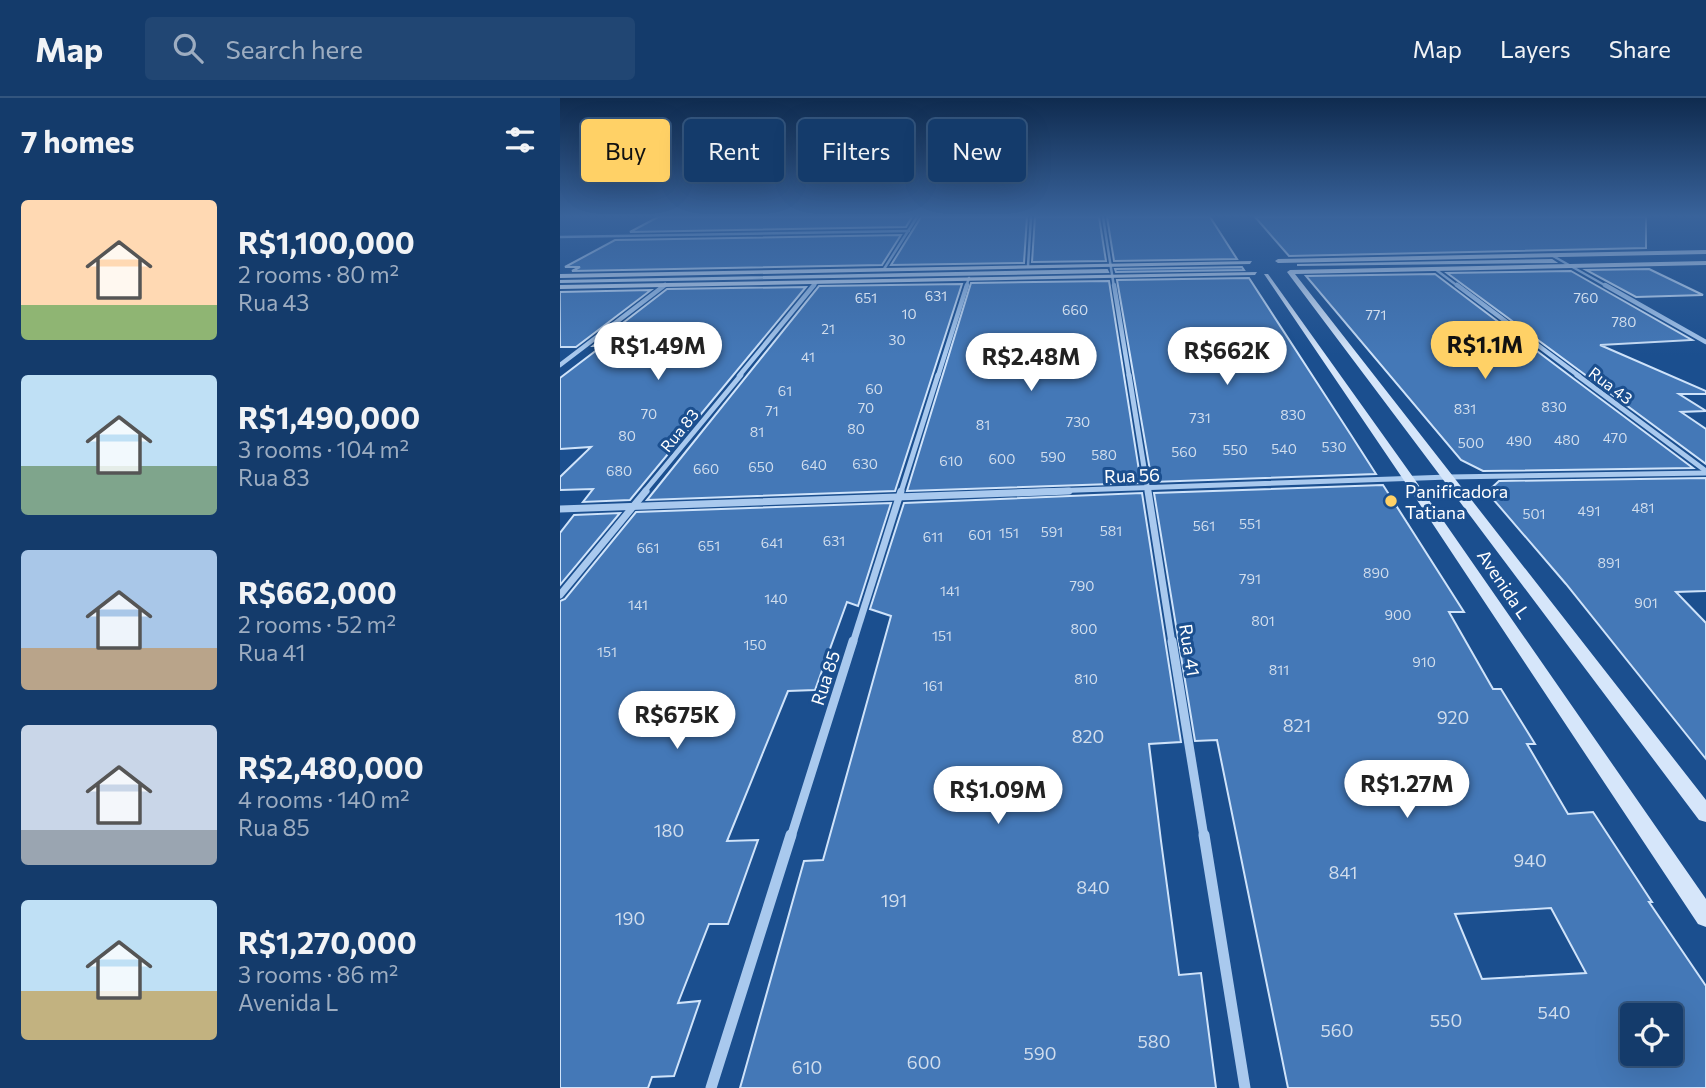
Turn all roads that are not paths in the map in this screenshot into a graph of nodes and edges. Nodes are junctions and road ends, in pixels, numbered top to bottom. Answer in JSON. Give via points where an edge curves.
{"nodes":[{"id":1,"x":888,"y":263,"type":"edge"},
{"id":2,"x":1175,"y":263,"type":"edge"},
{"id":3,"x":1248,"y":263,"type":"edge"},
{"id":4,"x":1278,"y":263,"type":"edge"},
{"id":5,"x":1284,"y":263,"type":"edge"},
{"id":6,"x":1566,"y":263,"type":"edge"},
{"id":7,"x":1697,"y":263,"type":"edge"},
{"id":8,"x":1111,"y":265,"type":"junction"},
{"id":9,"x":1028,"y":266,"type":"joint"},
{"id":10,"x":1571,"y":266,"type":"junction"},
{"id":11,"x":884,"y":269,"type":"junction"},
{"id":12,"x":1435,"y":269,"type":"junction"},
{"id":13,"x":1276,"y":272,"type":"junction"},
{"id":14,"x":560,"y":276,"type":"edge"},
{"id":15,"x":1114,"y":276,"type":"junction"},
{"id":16,"x":969,"y":278,"type":"junction"},
{"id":17,"x":817,"y":282,"type":"junction"},
{"id":18,"x":665,"y":285,"type":"junction"},
{"id":19,"x":560,"y":287,"type":"edge"},
{"id":20,"x":1706,"y":342,"type":"edge"},
{"id":21,"x":560,"y":365,"type":"edge"},
{"id":22,"x":1706,"y":472,"type":"edge"},
{"id":23,"x":1449,"y":477,"type":"junction"},
{"id":24,"x":1409,"y":479,"type":"junction"},
{"id":25,"x":1149,"y":488,"type":"junction"},
{"id":26,"x":899,"y":497,"type":"junction"},
{"id":27,"x":634,"y":505,"type":"junction"},
{"id":28,"x":560,"y":509,"type":"edge"},
{"id":29,"x":560,"y":595,"type":"edge"},
{"id":30,"x":1706,"y":814,"type":"edge"},
{"id":31,"x":1706,"y":916,"type":"edge"},
{"id":32,"x":711,"y":1088,"type":"edge"},
{"id":33,"x":1245,"y":1088,"type":"edge"}],
"edges":[{"from":1,"to":11,"type":"street"},
{"from":2,"to":8,"type":"main road"},
{"from":3,"to":13,"type":"main road","via":[[1243,268]]},
{"from":4,"to":13,"type":"main road"},
{"from":5,"to":13,"type":"main road","via":[[1293,267]]},
{"from":6,"to":10,"type":"street"},
{"from":7,"to":10,"type":"main road"},
{"from":8,"to":9,"type":"main road"},
{"from":8,"to":15,"type":"street","name":"Rua 41"},
{"from":9,"to":11,"type":"main road"},
{"from":10,"to":12,"type":"main road"},
{"from":10,"to":20,"type":"street"},
{"from":11,"to":14,"type":"main road"},
{"from":12,"to":13,"type":"main road"},
{"from":12,"to":22,"type":"street","name":"Rua 43"},
{"from":13,"to":15,"type":"main road"},
{"from":13,"to":23,"type":"main road","name":"Avenida L"},
{"from":13,"to":24,"type":"main road","name":"Avenida L"},
{"from":15,"to":16,"type":"main road"},
{"from":15,"to":25,"type":"street","name":"Rua 41"},
{"from":16,"to":17,"type":"main road"},
{"from":16,"to":26,"type":"street","name":"Rua 85"},
{"from":17,"to":18,"type":"main road"},
{"from":17,"to":27,"type":"street","name":"Rua 83"},
{"from":18,"to":19,"type":"main road"},
{"from":18,"to":21,"type":"street"},
{"from":22,"to":23,"type":"street","name":"Rua 56"},
{"from":23,"to":24,"type":"street","name":"Rua 56"},
{"from":23,"to":30,"type":"main road","name":"Avenida L"},
{"from":24,"to":25,"type":"street","name":"Rua 56"},
{"from":24,"to":31,"type":"main road","name":"Avenida L"},
{"from":25,"to":26,"type":"street","name":"Rua 56"},
{"from":25,"to":33,"type":"street","name":"Rua 41"},
{"from":26,"to":27,"type":"street","name":"Rua 56"},
{"from":26,"to":32,"type":"street","name":"Rua 85"},
{"from":27,"to":28,"type":"street","name":"Rua 56"},
{"from":27,"to":29,"type":"street","name":"Rua 83"}]}
